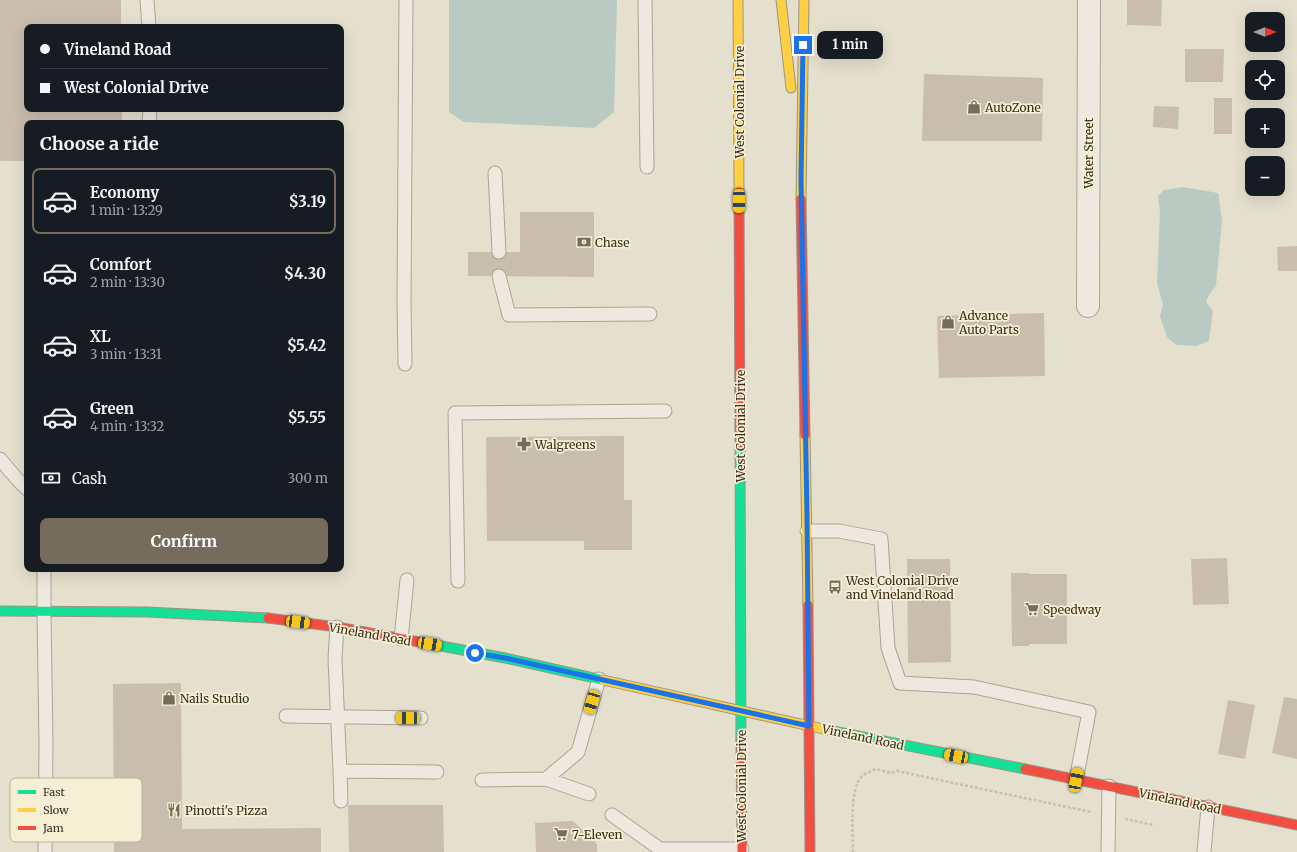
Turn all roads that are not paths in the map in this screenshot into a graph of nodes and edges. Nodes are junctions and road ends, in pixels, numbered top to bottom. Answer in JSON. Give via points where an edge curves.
{"nodes":[{"id":1,"x":147,"y":0,"type":"edge"},
{"id":2,"x":406,"y":0,"type":"edge"},
{"id":3,"x":645,"y":0,"type":"edge"},
{"id":4,"x":738,"y":0,"type":"edge"},
{"id":5,"x":781,"y":0,"type":"edge"},
{"id":6,"x":804,"y":0,"type":"edge"},
{"id":7,"x":1089,"y":0,"type":"edge"},
{"id":8,"x":149,"y":24,"type":"edge"},
{"id":9,"x":792,"y":94,"type":"dead end"},
{"id":10,"x":793,"y":110,"type":"dead end"},
{"id":11,"x":647,"y":167,"type":"dead end"},
{"id":12,"x":495,"y":173,"type":"dead end"},
{"id":13,"x":801,"y":180,"type":"junction"},
{"id":14,"x":499,"y":252,"type":"dead end"},
{"id":15,"x":499,"y":276,"type":"dead end"},
{"id":16,"x":1088,"y":306,"type":"dead end"},
{"id":17,"x":650,"y":314,"type":"dead end"},
{"id":18,"x":405,"y":364,"type":"dead end"},
{"id":19,"x":664,"y":411,"type":"dead end"},
{"id":20,"x":0,"y":459,"type":"edge"},
{"id":21,"x":24,"y":486,"type":"edge"},
{"id":22,"x":807,"y":531,"type":"junction"},
{"id":23,"x":44,"y":572,"type":"edge"},
{"id":24,"x":407,"y":580,"type":"dead end"},
{"id":25,"x":458,"y":581,"type":"dead end"},
{"id":26,"x":0,"y":611,"type":"edge"},
{"id":27,"x":44,"y":612,"type":"junction"},
{"id":28,"x":337,"y":627,"type":"junction"},
{"id":29,"x":401,"y":639,"type":"junction"},
{"id":30,"x":599,"y":679,"type":"junction"},
{"id":31,"x":741,"y":710,"type":"junction"},
{"id":32,"x":286,"y":716,"type":"dead end"},
{"id":33,"x":338,"y":717,"type":"junction"},
{"id":34,"x":422,"y":718,"type":"dead end"},
{"id":35,"x":809,"y":726,"type":"junction"},
{"id":36,"x":340,"y":771,"type":"junction"},
{"id":37,"x":437,"y":772,"type":"dead end"},
{"id":38,"x":46,"y":778,"type":"edge"},
{"id":39,"x":546,"y":779,"type":"junction"},
{"id":40,"x":482,"y":780,"type":"dead end"},
{"id":41,"x":1076,"y":780,"type":"junction"},
{"id":42,"x":1108,"y":786,"type":"junction"},
{"id":43,"x":589,"y":794,"type":"dead end"},
{"id":44,"x":341,"y":801,"type":"dead end"},
{"id":45,"x":1208,"y":807,"type":"junction"},
{"id":46,"x":612,"y":815,"type":"dead end"},
{"id":47,"x":1297,"y":825,"type":"edge"},
{"id":48,"x":45,"y":842,"type":"edge"},
{"id":49,"x":742,"y":851,"type":"edge"},
{"id":50,"x":45,"y":852,"type":"edge"},
{"id":51,"x":810,"y":852,"type":"edge"},
{"id":52,"x":1108,"y":852,"type":"edge"},
{"id":53,"x":1204,"y":852,"type":"edge"}],
"edges":[{"from":1,"to":8,"type":"lane"},
{"from":2,"to":18,"type":"lane"},
{"from":3,"to":11,"type":"lane"},
{"from":4,"to":31,"type":"main road","name":"West Colonial Drive"},
{"from":5,"to":9,"type":"main road"},
{"from":6,"to":13,"type":"main road"},
{"from":7,"to":16,"type":"street","name":"Water Street"},
{"from":10,"to":13,"type":"main road"},
{"from":12,"to":14,"type":"lane"},
{"from":13,"to":22,"type":"main road"},
{"from":15,"to":17,"type":"lane","via":[[509,315]]},
{"from":19,"to":25,"type":"lane","via":[[455,413]]},
{"from":20,"to":21,"type":"lane"},
{"from":22,"to":35,"type":"main road"},
{"from":22,"to":41,"type":"lane","via":[[839,530],[881,539],[888,648],[900,683],[974,687],[1089,712]]},
{"from":23,"to":27,"type":"lane"},
{"from":24,"to":29,"type":"lane"},
{"from":26,"to":27,"type":"main road","name":"Vineland Road"},
{"from":27,"to":28,"type":"main road","name":"Vineland Road","via":[[205,614],[258,617]]},
{"from":27,"to":38,"type":"lane"},
{"from":28,"to":29,"type":"main road","name":"Vineland Road"},
{"from":28,"to":33,"type":"lane","via":[[335,659]]},
{"from":29,"to":30,"type":"main road","name":"Vineland Road"},
{"from":30,"to":31,"type":"main road","name":"Vineland Road"},
{"from":30,"to":39,"type":"lane","via":[[578,752]]},
{"from":31,"to":35,"type":"main road","name":"Vineland Road"},
{"from":31,"to":49,"type":"main road","name":"West Colonial Drive"},
{"from":32,"to":33,"type":"lane"},
{"from":33,"to":34,"type":"lane"},
{"from":33,"to":36,"type":"lane"},
{"from":35,"to":41,"type":"main road","name":"Vineland Road"},
{"from":35,"to":51,"type":"main road"},
{"from":36,"to":37,"type":"lane"},
{"from":36,"to":44,"type":"lane"},
{"from":39,"to":40,"type":"lane"},
{"from":39,"to":43,"type":"lane"},
{"from":41,"to":42,"type":"main road","name":"Vineland Road"},
{"from":42,"to":45,"type":"main road","name":"Vineland Road"},
{"from":42,"to":52,"type":"lane"},
{"from":45,"to":47,"type":"main road","name":"Vineland Road"},
{"from":45,"to":53,"type":"lane"},
{"from":46,"to":49,"type":"lane","via":[[660,849]]},
{"from":48,"to":50,"type":"lane"}]}
